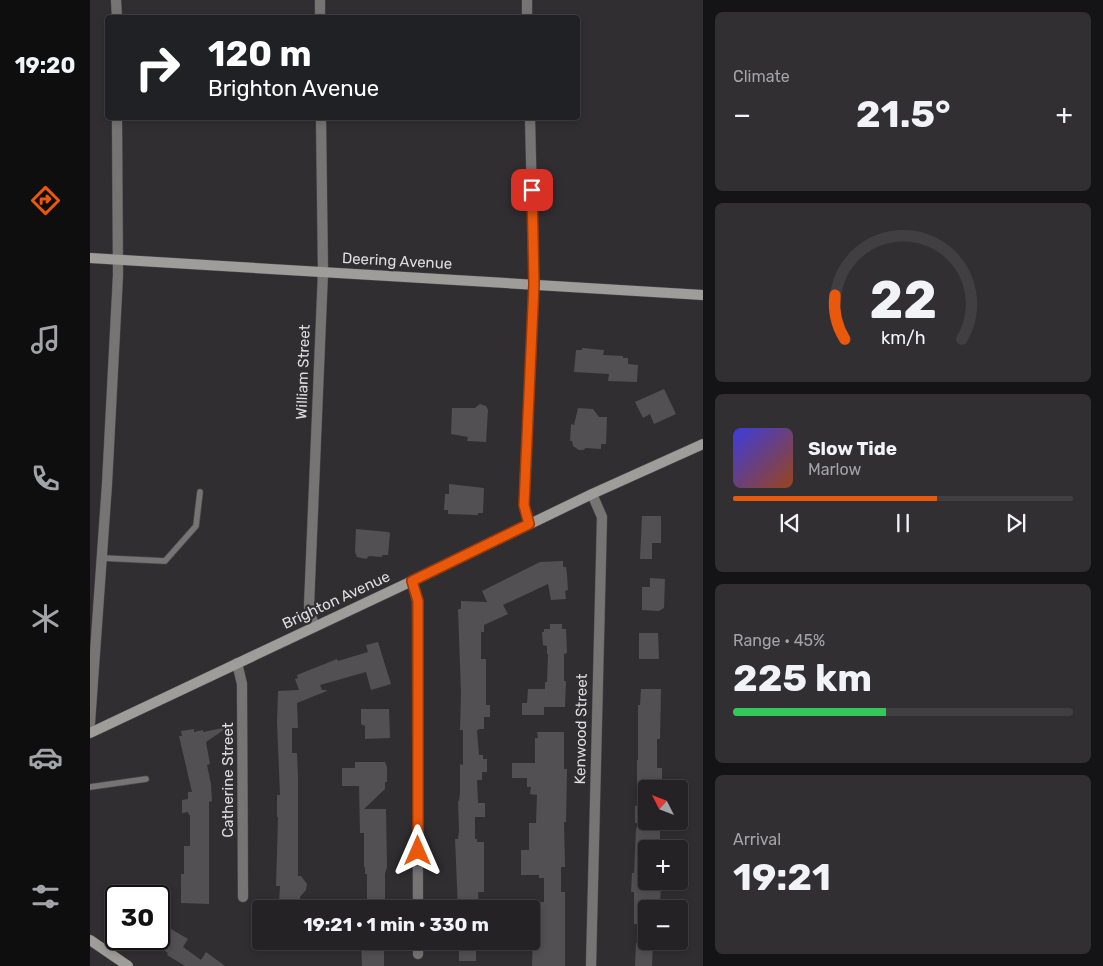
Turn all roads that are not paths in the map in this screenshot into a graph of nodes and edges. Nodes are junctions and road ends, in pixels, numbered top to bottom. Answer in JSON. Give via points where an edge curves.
{"nodes":[{"id":1,"x":116,"y":0,"type":"edge"},
{"id":2,"x":320,"y":0,"type":"edge"},
{"id":3,"x":527,"y":0,"type":"edge"},
{"id":4,"x":116,"y":15,"type":"edge"},
{"id":5,"x":320,"y":15,"type":"edge"},
{"id":6,"x":527,"y":15,"type":"edge"},
{"id":7,"x":117,"y":120,"type":"edge"},
{"id":8,"x":321,"y":120,"type":"edge"},
{"id":9,"x":530,"y":120,"type":"edge"},
{"id":10,"x":90,"y":258,"type":"edge"},
{"id":11,"x":118,"y":260,"type":"junction"},
{"id":12,"x":323,"y":272,"type":"junction"},
{"id":13,"x":534,"y":284,"type":"junction"},
{"id":14,"x":703,"y":295,"type":"edge"},
{"id":15,"x":703,"y":444,"type":"edge"},
{"id":16,"x":200,"y":492,"type":"dead end"},
{"id":17,"x":592,"y":494,"type":"junction"},
{"id":18,"x":529,"y":524,"type":"junction"},
{"id":19,"x":102,"y":558,"type":"junction"},
{"id":20,"x":412,"y":581,"type":"junction"},
{"id":21,"x":314,"y":627,"type":"junction"},
{"id":22,"x":237,"y":663,"type":"junction"},
{"id":23,"x":90,"y":723,"type":"edge"},
{"id":24,"x":90,"y":733,"type":"edge"},
{"id":25,"x":146,"y":779,"type":"dead end"},
{"id":26,"x":90,"y":787,"type":"edge"},
{"id":27,"x":243,"y":897,"type":"dead end"},
{"id":28,"x":418,"y":900,"type":"edge"},
{"id":29,"x":90,"y":940,"type":"edge"},
{"id":30,"x":418,"y":950,"type":"edge"},
{"id":31,"x":418,"y":954,"type":"dead end"},
{"id":32,"x":128,"y":966,"type":"edge"},
{"id":33,"x":591,"y":966,"type":"edge"}],
"edges":[{"from":1,"to":4,"type":"street"},
{"from":2,"to":5,"type":"street"},
{"from":3,"to":6,"type":"street"},
{"from":7,"to":11,"type":"street"},
{"from":8,"to":12,"type":"street","name":"William Street"},
{"from":9,"to":13,"type":"street"},
{"from":10,"to":11,"type":"main road","name":"Deering Avenue"},
{"from":11,"to":12,"type":"main road","name":"Deering Avenue"},
{"from":11,"to":19,"type":"street"},
{"from":12,"to":13,"type":"main road","name":"Deering Avenue"},
{"from":12,"to":21,"type":"street","name":"William Street","via":[[309,606]]},
{"from":13,"to":14,"type":"main road","name":"Deering Avenue"},
{"from":13,"to":18,"type":"street","via":[[524,505]]},
{"from":15,"to":17,"type":"main road","name":"Brighton Avenue"},
{"from":16,"to":19,"type":"lane","via":[[196,526],[165,561]]},
{"from":17,"to":18,"type":"main road","name":"Brighton Avenue"},
{"from":17,"to":33,"type":"street","name":"Kenwood Street","via":[[602,517]]},
{"from":18,"to":20,"type":"main road","name":"Brighton Avenue"},
{"from":19,"to":23,"type":"street"},
{"from":20,"to":21,"type":"main road","name":"Brighton Avenue"},
{"from":20,"to":28,"type":"street","via":[[418,601]]},
{"from":21,"to":22,"type":"main road","name":"Brighton Avenue"},
{"from":22,"to":24,"type":"main road","name":"Brighton Avenue"},
{"from":22,"to":27,"type":"street","name":"Catherine Street","via":[[242,684]]},
{"from":25,"to":26,"type":"lane"},
{"from":29,"to":32,"type":"main road"},
{"from":30,"to":31,"type":"street"}]}
